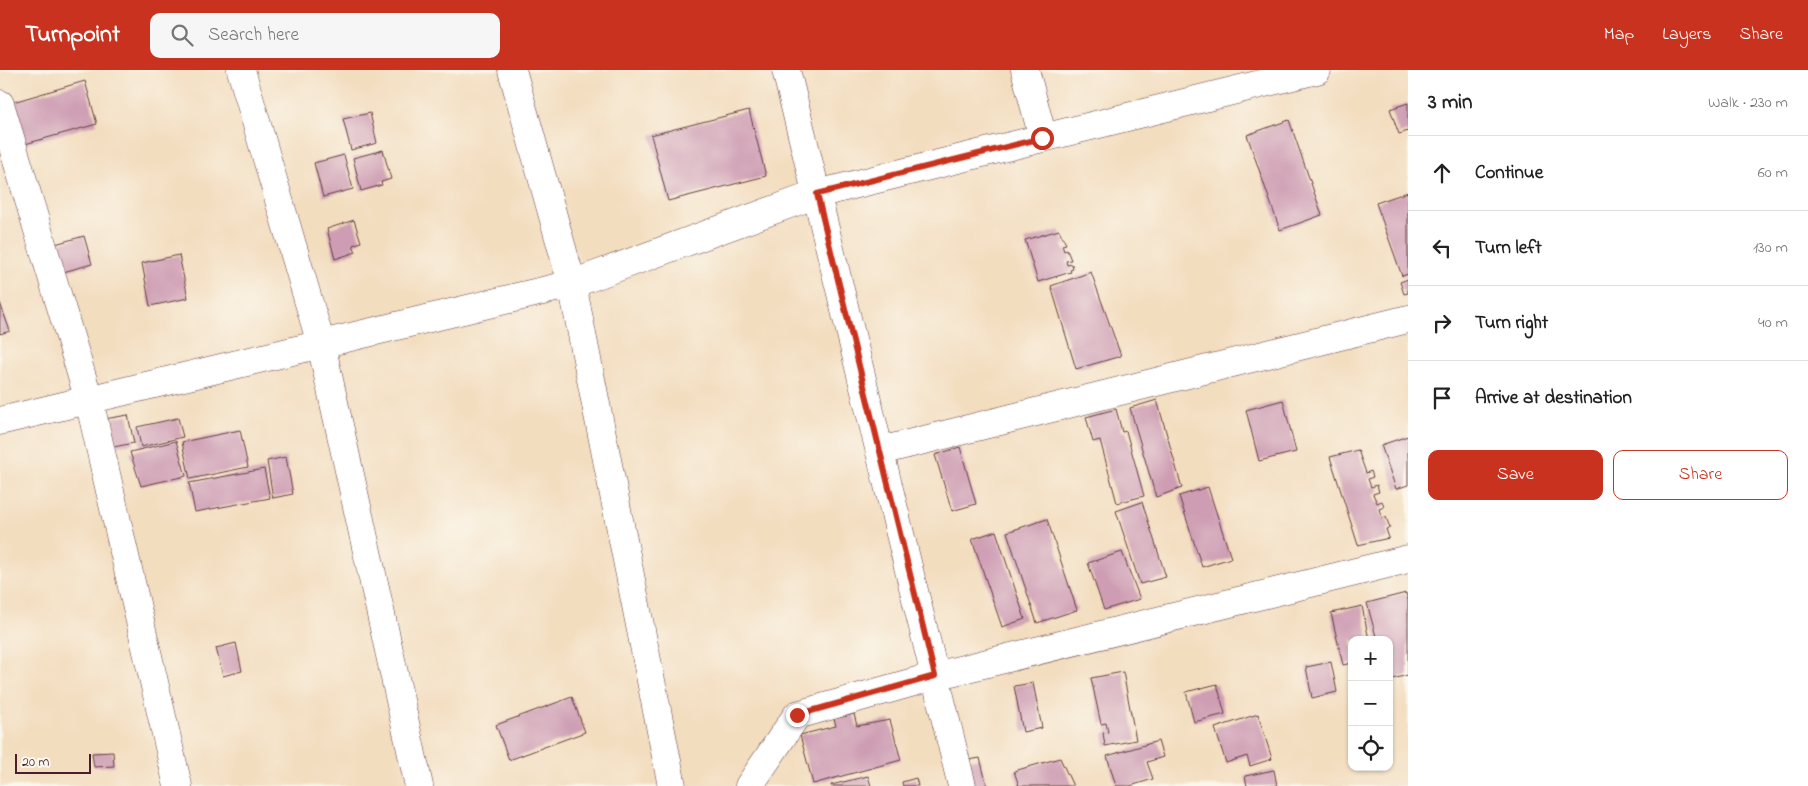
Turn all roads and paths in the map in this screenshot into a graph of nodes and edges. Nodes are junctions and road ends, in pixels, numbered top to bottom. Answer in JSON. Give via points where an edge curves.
{"nodes":[{"id":1,"x":241,"y":70,"type":"edge"},
{"id":2,"x":512,"y":70,"type":"edge"},
{"id":3,"x":786,"y":70,"type":"edge"},
{"id":4,"x":1025,"y":70,"type":"edge"},
{"id":5,"x":1317,"y":70,"type":"edge"},
{"id":6,"x":1268,"y":76,"type":"edge"},
{"id":7,"x":0,"y":104,"type":"edge"},
{"id":8,"x":1042,"y":138,"type":"junction"},
{"id":9,"x":817,"y":194,"type":"junction"},
{"id":10,"x":572,"y":284,"type":"junction"},
{"id":11,"x":1408,"y":319,"type":"edge"},
{"id":12,"x":321,"y":344,"type":"junction"},
{"id":13,"x":89,"y":400,"type":"junction"},
{"id":14,"x":0,"y":421,"type":"edge"},
{"id":15,"x":880,"y":451,"type":"junction"},
{"id":16,"x":1408,"y":559,"type":"edge"},
{"id":17,"x":935,"y":676,"type":"junction"},
{"id":18,"x":178,"y":786,"type":"edge"},
{"id":19,"x":419,"y":786,"type":"edge"},
{"id":20,"x":672,"y":786,"type":"edge"},
{"id":21,"x":748,"y":786,"type":"edge"},
{"id":22,"x":962,"y":786,"type":"edge"}],
"edges":[{"from":1,"to":12,"type":"street"},
{"from":2,"to":10,"type":"street"},
{"from":3,"to":9,"type":"street"},
{"from":4,"to":8,"type":"street"},
{"from":5,"to":6,"type":"street"},
{"from":6,"to":8,"type":"street"},
{"from":7,"to":13,"type":"street"},
{"from":8,"to":9,"type":"street"},
{"from":9,"to":10,"type":"street"},
{"from":9,"to":15,"type":"street"},
{"from":10,"to":12,"type":"street"},
{"from":10,"to":20,"type":"street"},
{"from":11,"to":15,"type":"street"},
{"from":12,"to":13,"type":"street"},
{"from":12,"to":19,"type":"street"},
{"from":13,"to":14,"type":"street"},
{"from":13,"to":18,"type":"street"},
{"from":15,"to":17,"type":"street"},
{"from":16,"to":17,"type":"street"},
{"from":17,"to":21,"type":"street","via":[[797,715]]},
{"from":17,"to":22,"type":"street"}]}
